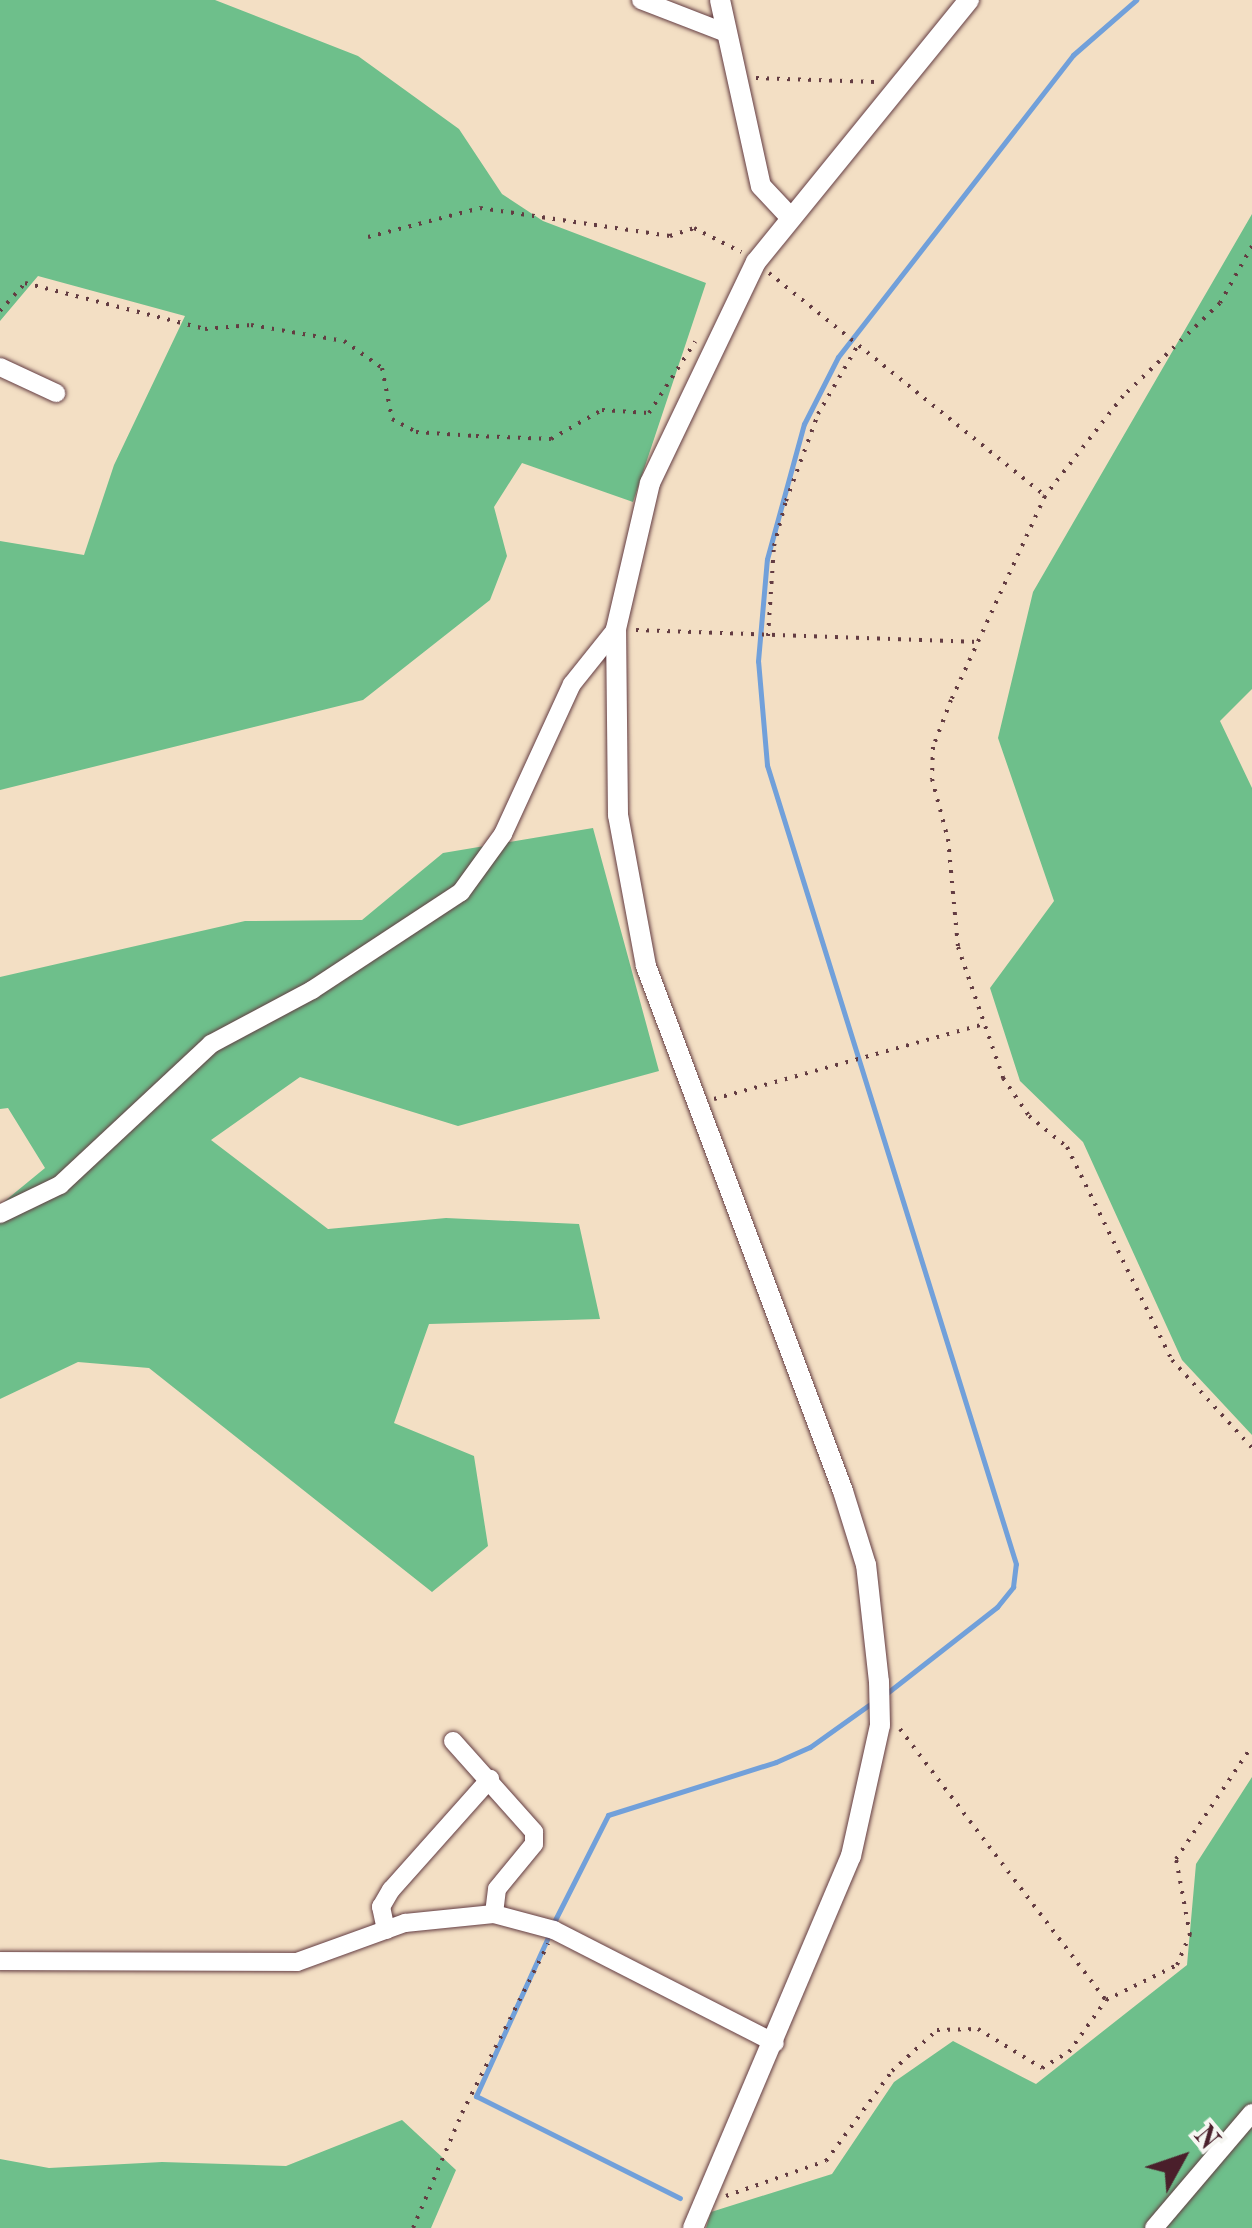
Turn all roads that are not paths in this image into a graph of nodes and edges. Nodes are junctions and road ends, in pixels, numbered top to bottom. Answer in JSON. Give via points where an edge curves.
{"nodes":[{"id":1,"x":642,"y":0,"type":"edge"},
{"id":2,"x":720,"y":0,"type":"edge"},
{"id":3,"x":968,"y":0,"type":"edge"},
{"id":4,"x":726,"y":33,"type":"junction"},
{"id":5,"x":791,"y":218,"type":"junction"},
{"id":6,"x":0,"y":367,"type":"edge"},
{"id":7,"x":56,"y":393,"type":"dead end"},
{"id":8,"x":616,"y":629,"type":"junction"},
{"id":9,"x":0,"y":1214,"type":"edge"},
{"id":10,"x":453,"y":1741,"type":"dead end"},
{"id":11,"x":490,"y":1779,"type":"junction"},
{"id":12,"x":494,"y":1914,"type":"junction"},
{"id":13,"x":386,"y":1930,"type":"junction"},
{"id":14,"x":0,"y":1960,"type":"edge"},
{"id":15,"x":775,"y":2043,"type":"junction"},
{"id":16,"x":1252,"y":2113,"type":"edge"},
{"id":17,"x":693,"y":2228,"type":"edge"},
{"id":18,"x":1154,"y":2228,"type":"edge"}],
"edges":[{"from":1,"to":4,"type":"street"},
{"from":2,"to":4,"type":"street"},
{"from":3,"to":5,"type":"street"},
{"from":4,"to":5,"type":"street","via":[[761,186]]},
{"from":5,"to":8,"type":"street","via":[[756,262],[716,336],[650,483]]},
{"from":6,"to":7,"type":"street"},
{"from":8,"to":9,"type":"street","via":[[572,684],[503,834],[470,884],[312,990],[212,1044],[60,1185]]},
{"from":8,"to":15,"type":"street","via":[[613,722],[626,864],[646,966],[692,1104],[802,1376],[866,1565],[879,1712],[868,1796],[851,1856]]},
{"from":10,"to":11,"type":"street"},
{"from":11,"to":12,"type":"street","via":[[534,1832],[534,1844],[498,1889]]},
{"from":11,"to":13,"type":"street","via":[[391,1890],[381,1906]]},
{"from":12,"to":13,"type":"street","via":[[442,1916]]},
{"from":12,"to":15,"type":"street","via":[[554,1930]]},
{"from":13,"to":14,"type":"street","via":[[297,1962]]},
{"from":15,"to":17,"type":"street"},
{"from":16,"to":18,"type":"street"}]}
